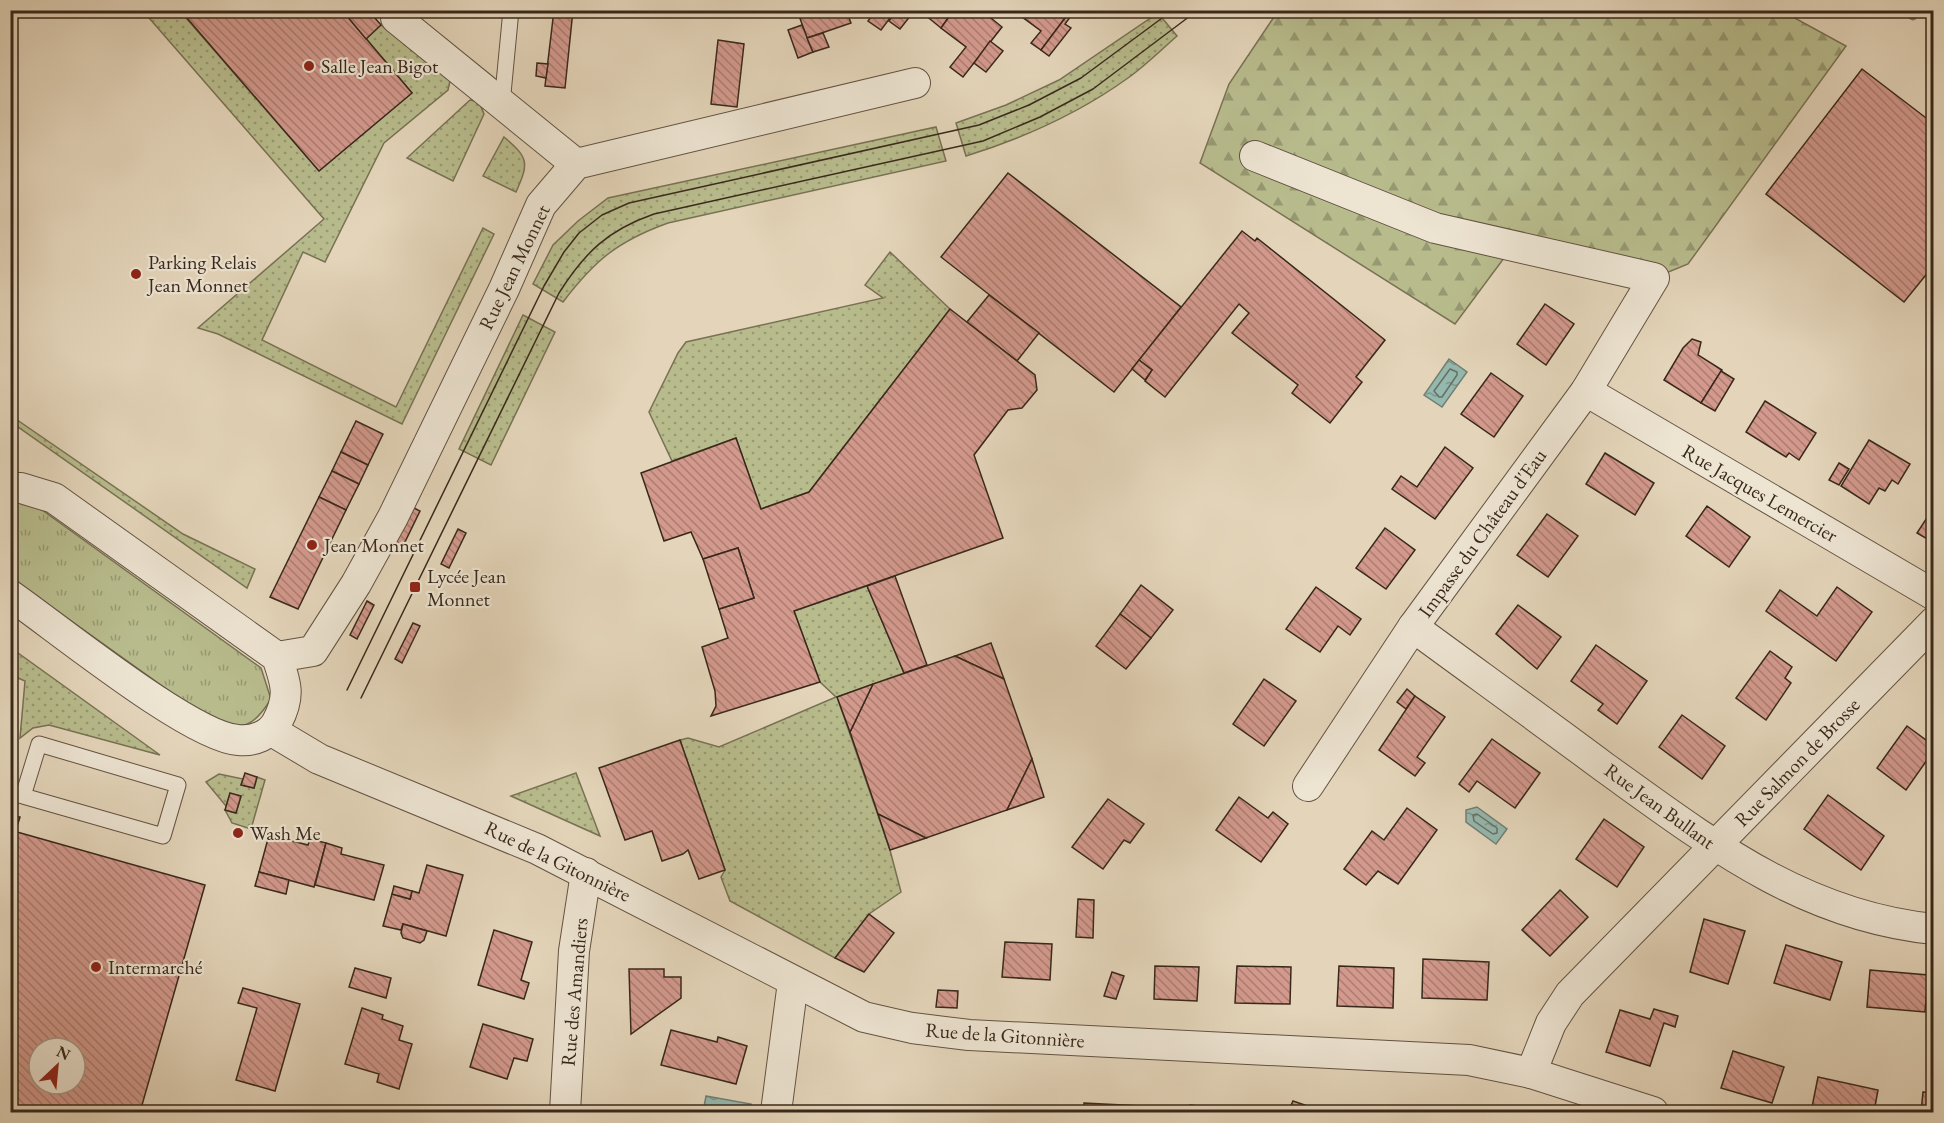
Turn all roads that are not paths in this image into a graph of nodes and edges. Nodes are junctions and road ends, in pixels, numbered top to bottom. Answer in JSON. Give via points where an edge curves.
{"nodes":[{"id":1,"x":510,"y":10,"type":"edge"},
{"id":2,"x":396,"y":18,"type":"dead end"},
{"id":3,"x":915,"y":83,"type":"dead end"},
{"id":4,"x":502,"y":104,"type":"junction"},
{"id":5,"x":1255,"y":156,"type":"dead end"},
{"id":6,"x":576,"y":164,"type":"junction"},
{"id":7,"x":1586,"y":391,"type":"junction"},
{"id":8,"x":10,"y":488,"type":"edge"},
{"id":9,"x":10,"y":595,"type":"edge"},
{"id":10,"x":1934,"y":595,"type":"edge"},
{"id":11,"x":1934,"y":622,"type":"edge"},
{"id":12,"x":1413,"y":627,"type":"junction"},
{"id":13,"x":277,"y":657,"type":"junction"},
{"id":14,"x":272,"y":731,"type":"junction"},
{"id":15,"x":1308,"y":786,"type":"dead end"},
{"id":16,"x":17,"y":794,"type":"edge"},
{"id":17,"x":1714,"y":847,"type":"junction"},
{"id":18,"x":586,"y":873,"type":"junction"},
{"id":19,"x":1934,"y":929,"type":"edge"},
{"id":20,"x":793,"y":982,"type":"junction"},
{"id":21,"x":1531,"y":1073,"type":"junction"},
{"id":22,"x":565,"y":1113,"type":"edge"},
{"id":23,"x":776,"y":1113,"type":"edge"},
{"id":24,"x":1653,"y":1113,"type":"edge"}],
"edges":[{"from":1,"to":4,"type":"lane"},
{"from":2,"to":4,"type":"street"},
{"from":3,"to":6,"type":"street"},
{"from":4,"to":6,"type":"street"},
{"from":5,"to":7,"type":"street","name":"Impasse du Château d'Eau","via":[[1435,228],[1654,278]]},
{"from":6,"to":13,"type":"street","name":"Rue Jean Monnet","via":[[541,205],[421,460],[356,584],[313,651]]},
{"from":7,"to":10,"type":"street","name":"Rue Jacques Lemercier"},
{"from":7,"to":12,"type":"street","name":"Impasse du Château d'Eau"},
{"from":8,"to":13,"type":"street","via":[[54,498]]},
{"from":9,"to":14,"type":"street","via":[[162,704],[201,727],[236,740],[253,739]]},
{"from":11,"to":17,"type":"street","name":"Rue Salmon de Brosse"},
{"from":12,"to":15,"type":"street","name":"Impasse du Château d'Eau"},
{"from":12,"to":17,"type":"street","name":"Rue Jean Bullant"},
{"from":13,"to":14,"type":"street","via":[[288,689]]},
{"from":14,"to":18,"type":"street","name":"Rue de la Gitonnière","via":[[319,759],[505,834]]},
{"from":16,"to":16,"type":"lane","via":[[163,836],[178,785],[39,744]]},
{"from":17,"to":19,"type":"street","name":"Rue Jean Bullant","via":[[1797,893],[1854,915]]},
{"from":17,"to":21,"type":"street","name":"Rue Salmon de Brosse","via":[[1570,994],[1551,1023]]},
{"from":18,"to":20,"type":"street","name":"Rue de la Gitonnière"},
{"from":18,"to":22,"type":"street","name":"Rue des Amandiers","via":[[574,951]]},
{"from":20,"to":21,"type":"street","name":"Rue de la Gitonnière","via":[[864,1017],[912,1028],[969,1035],[1470,1060]]},
{"from":20,"to":23,"type":"street"},
{"from":21,"to":24,"type":"street","name":"Rue de la Gitonnière"}]}
